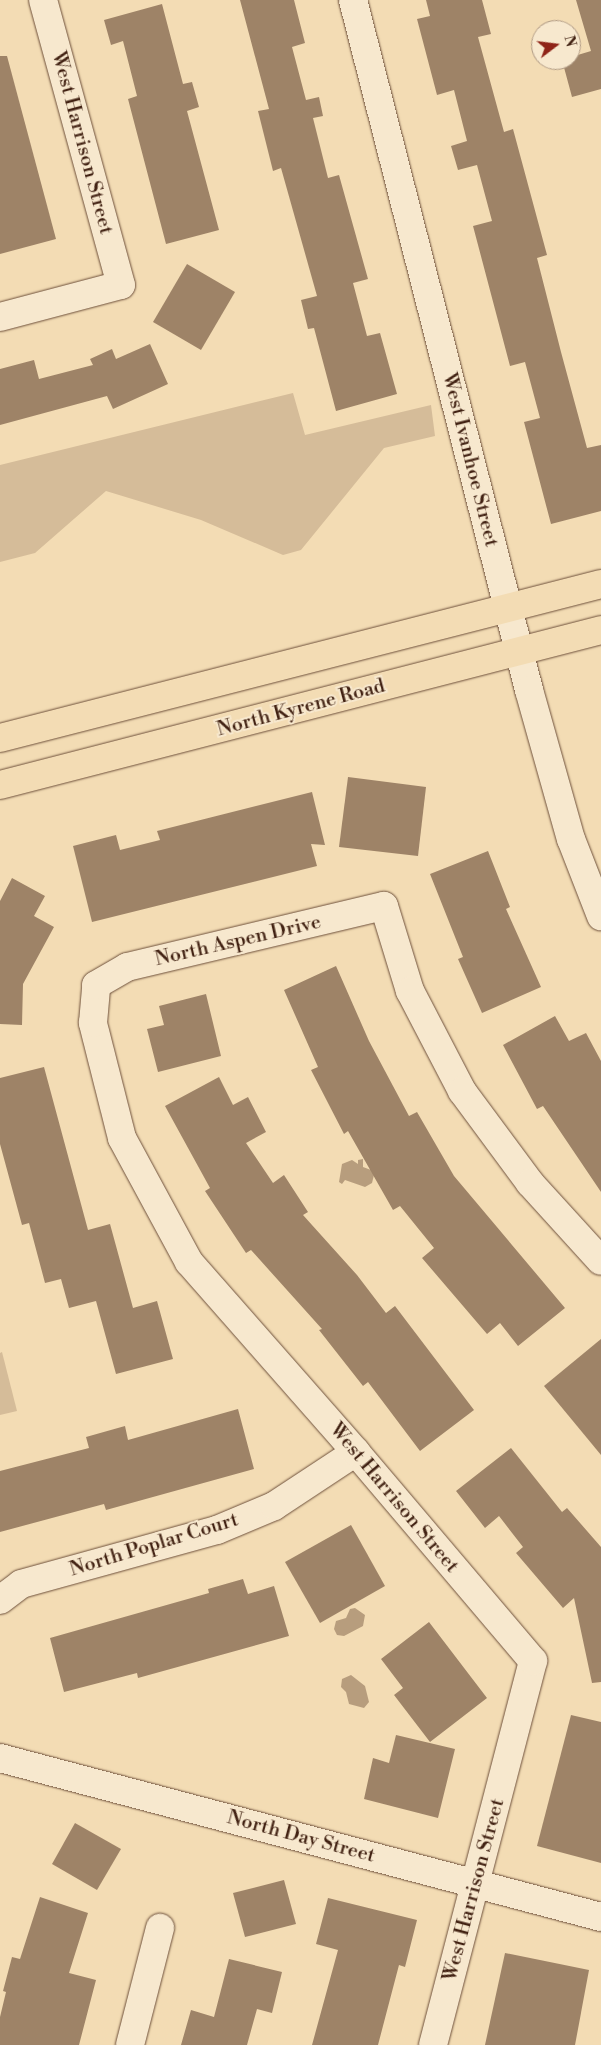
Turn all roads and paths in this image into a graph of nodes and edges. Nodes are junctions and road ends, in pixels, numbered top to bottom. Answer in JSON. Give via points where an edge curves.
{"nodes":[{"id":1,"x":43,"y":0,"type":"edge"},
{"id":2,"x":352,"y":0,"type":"edge"},
{"id":3,"x":0,"y":317,"type":"edge"},
{"id":4,"x":601,"y":584,"type":"edge"},
{"id":5,"x":508,"y":608,"type":"junction"},
{"id":6,"x":601,"y":630,"type":"edge"},
{"id":7,"x":519,"y":651,"type":"junction"},
{"id":8,"x":0,"y":738,"type":"edge"},
{"id":9,"x":0,"y":785,"type":"edge"},
{"id":10,"x":601,"y":916,"type":"edge"},
{"id":11,"x":96,"y":985,"type":"joint"},
{"id":12,"x":601,"y":1261,"type":"edge"},
{"id":13,"x":356,"y":1452,"type":"junction"},
{"id":14,"x":0,"y":1600,"type":"edge"},
{"id":15,"x":0,"y":1758,"type":"edge"},
{"id":16,"x":476,"y":1883,"type":"junction"},
{"id":17,"x":601,"y":1917,"type":"edge"},
{"id":18,"x":160,"y":1928,"type":"dead end"},
{"id":19,"x":130,"y":2045,"type":"edge"},
{"id":20,"x":433,"y":2045,"type":"edge"}],
"edges":[{"from":1,"to":3,"type":"street","name":"West Harrison Street","via":[[121,285]]},
{"from":2,"to":5,"type":"street","name":"West Ivanhoe Street"},
{"from":4,"to":5,"type":"main road"},
{"from":5,"to":7,"type":"street","name":"West Ivanhoe Street"},
{"from":5,"to":8,"type":"main road"},
{"from":6,"to":7,"type":"main road","name":"North Kyrene Road"},
{"from":7,"to":9,"type":"main road","name":"North Kyrene Road"},
{"from":7,"to":10,"type":"street","name":"West Ivanhoe Street","via":[[571,839]]},
{"from":11,"to":12,"type":"street","name":"North Aspen Drive","via":[[127,967],[384,906],[410,991],[462,1091],[530,1184]]},
{"from":11,"to":13,"type":"street","name":"West Harrison Street","via":[[93,1023],[122,1138],[189,1262]]},
{"from":13,"to":14,"type":"street","name":"North Poplar Court","via":[[274,1506],[217,1530],[21,1584]]},
{"from":13,"to":16,"type":"street","name":"West Harrison Street","via":[[533,1662]]},
{"from":15,"to":16,"type":"street","name":"North Day Street"},
{"from":16,"to":17,"type":"street","name":"North Day Street"},
{"from":16,"to":20,"type":"street","name":"West Harrison Street"},
{"from":18,"to":19,"type":"street"}]}
